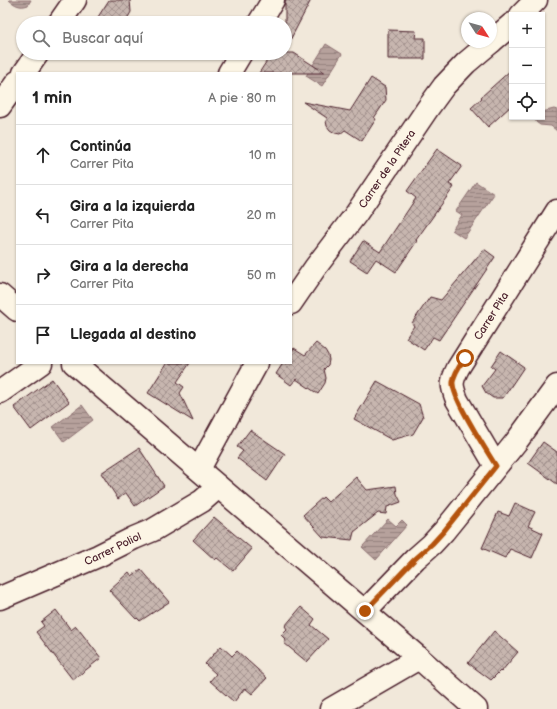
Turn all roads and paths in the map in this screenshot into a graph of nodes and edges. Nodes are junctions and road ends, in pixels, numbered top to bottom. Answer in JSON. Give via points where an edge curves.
{"nodes":[{"id":1,"x":75,"y":0,"type":"edge"},
{"id":2,"x":273,"y":0,"type":"edge"},
{"id":3,"x":536,"y":0,"type":"edge"},
{"id":4,"x":524,"y":12,"type":"edge"},
{"id":5,"x":64,"y":16,"type":"edge"},
{"id":6,"x":263,"y":16,"type":"edge"},
{"id":7,"x":509,"y":27,"type":"edge"},
{"id":8,"x":497,"y":37,"type":"edge"},
{"id":9,"x":484,"y":48,"type":"edge"},
{"id":10,"x":33,"y":60,"type":"edge"},
{"id":11,"x":237,"y":60,"type":"edge"},
{"id":12,"x":25,"y":72,"type":"edge"},
{"id":13,"x":230,"y":72,"type":"edge"},
{"id":14,"x":16,"y":83,"type":"edge"},
{"id":15,"x":0,"y":106,"type":"edge"},
{"id":16,"x":557,"y":211,"type":"edge"},
{"id":17,"x":0,"y":295,"type":"edge"},
{"id":18,"x":292,"y":302,"type":"edge"},
{"id":19,"x":16,"y":309,"type":"edge"},
{"id":20,"x":40,"y":364,"type":"edge"},
{"id":21,"x":75,"y":364,"type":"edge"},
{"id":22,"x":256,"y":364,"type":"edge"},
{"id":23,"x":557,"y":386,"type":"edge"},
{"id":24,"x":0,"y":392,"type":"edge"},
{"id":25,"x":496,"y":466,"type":"junction"},
{"id":26,"x":199,"y":469,"type":"junction"},
{"id":27,"x":218,"y":487,"type":"junction"},
{"id":28,"x":0,"y":598,"type":"edge"},
{"id":29,"x":365,"y":611,"type":"junction"},
{"id":30,"x":419,"y":658,"type":"junction"},
{"id":31,"x":331,"y":709,"type":"edge"},
{"id":32,"x":476,"y":709,"type":"edge"}],
"edges":[{"from":1,"to":5,"type":"street"},
{"from":2,"to":6,"type":"street"},
{"from":3,"to":4,"type":"street"},
{"from":7,"to":8,"type":"street","name":"Carrer de la Pitera"},
{"from":9,"to":18,"type":"street","name":"Carrer de la Pitera","via":[[444,86],[360,209]]},
{"from":10,"to":12,"type":"street"},
{"from":11,"to":13,"type":"street"},
{"from":14,"to":15,"type":"street"},
{"from":16,"to":25,"type":"street","name":"Carrer Pita","via":[[458,368],[452,384],[457,400]]},
{"from":17,"to":19,"type":"street"},
{"from":20,"to":24,"type":"street"},
{"from":21,"to":26,"type":"street"},
{"from":22,"to":26,"type":"street"},
{"from":23,"to":25,"type":"street"},
{"from":25,"to":29,"type":"street","via":[[444,531]]},
{"from":26,"to":27,"type":"street"},
{"from":27,"to":28,"type":"street","name":"Carrer Poliol","via":[[202,501],[153,530]]},
{"from":27,"to":29,"type":"street"},
{"from":29,"to":30,"type":"street"},
{"from":30,"to":31,"type":"street"},
{"from":30,"to":32,"type":"street"}]}
